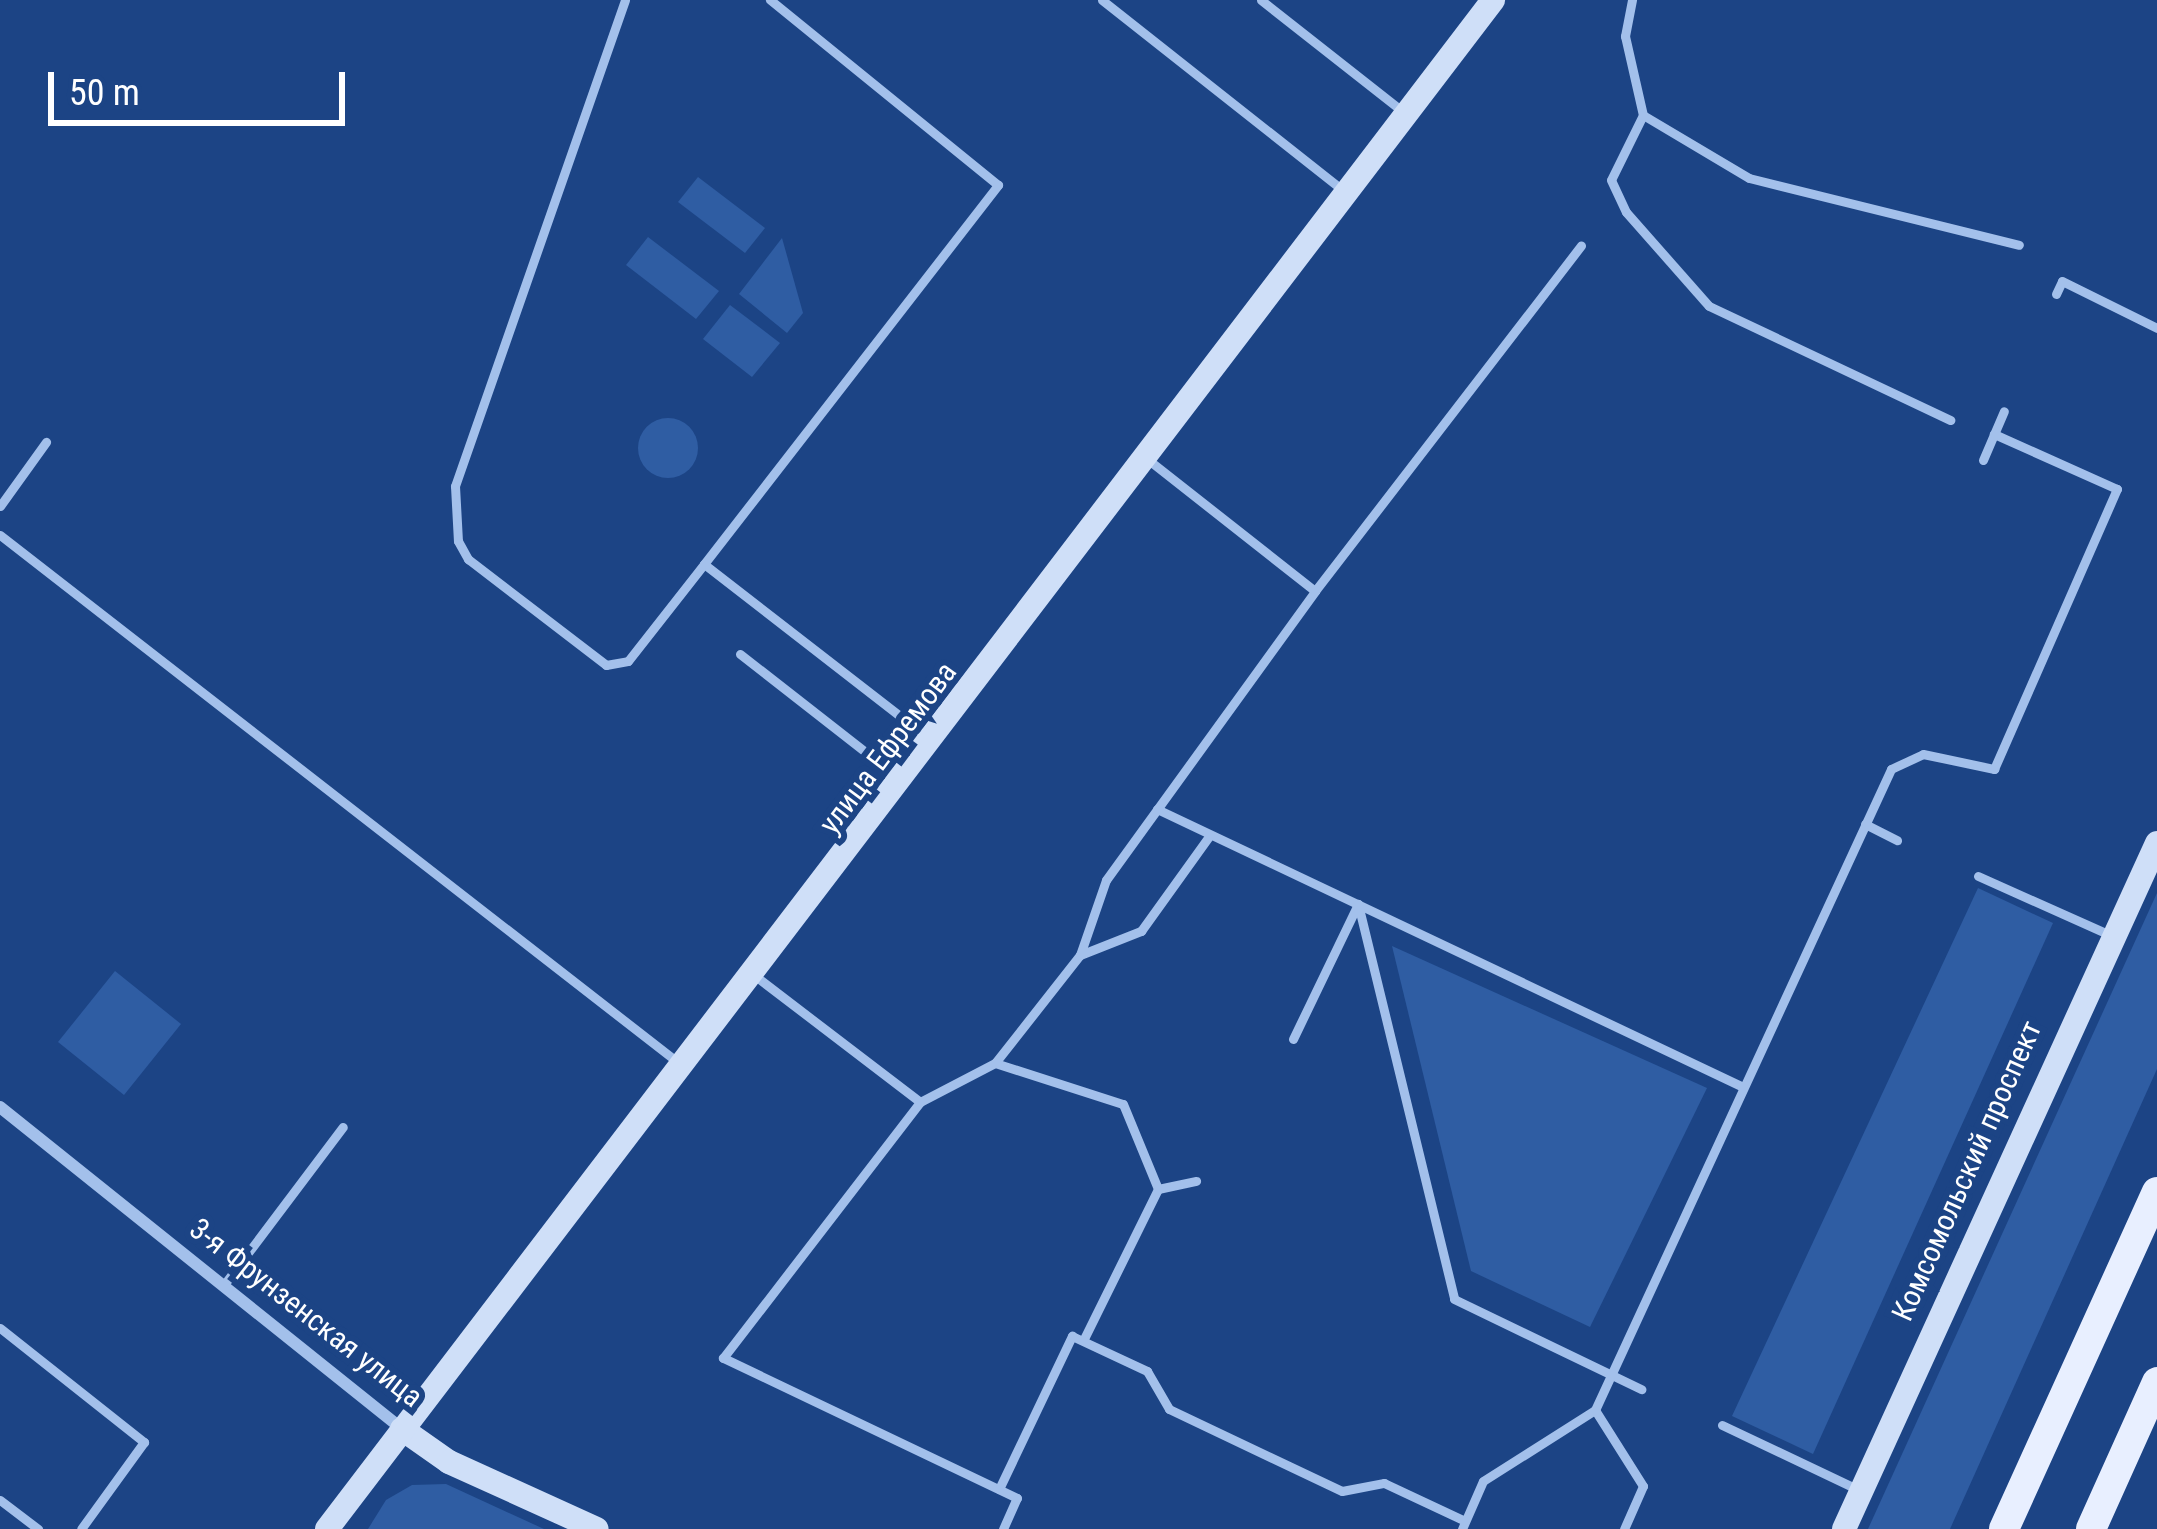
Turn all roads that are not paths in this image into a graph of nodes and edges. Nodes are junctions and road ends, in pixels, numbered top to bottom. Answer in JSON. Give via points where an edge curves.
{"nodes":[{"id":1,"x":625,"y":0,"type":"edge"},
{"id":2,"x":770,"y":0,"type":"edge"},
{"id":3,"x":1102,"y":0,"type":"edge"},
{"id":4,"x":1262,"y":0,"type":"edge"},
{"id":5,"x":1493,"y":0,"type":"edge"},
{"id":6,"x":1632,"y":0,"type":"edge"},
{"id":7,"x":1406,"y":113,"type":"junction"},
{"id":8,"x":1642,"y":115,"type":"junction"},
{"id":9,"x":1346,"y":193,"type":"junction"},
{"id":10,"x":1581,"y":245,"type":"dead end"},
{"id":11,"x":2019,"y":245,"type":"dead end"},
{"id":12,"x":2056,"y":294,"type":"dead end"},
{"id":13,"x":2157,"y":328,"type":"edge"},
{"id":14,"x":2004,"y":411,"type":"dead end"},
{"id":15,"x":1949,"y":420,"type":"dead end"},
{"id":16,"x":1994,"y":434,"type":"junction"},
{"id":17,"x":46,"y":442,"type":"dead end"},
{"id":18,"x":1146,"y":458,"type":"junction"},
{"id":19,"x":1983,"y":460,"type":"dead end"},
{"id":20,"x":0,"y":506,"type":"edge"},
{"id":21,"x":0,"y":535,"type":"edge"},
{"id":22,"x":704,"y":564,"type":"junction"},
{"id":23,"x":1315,"y":591,"type":"junction"},
{"id":24,"x":740,"y":653,"type":"dead end"},
{"id":25,"x":932,"y":741,"type":"junction"},
{"id":26,"x":902,"y":780,"type":"junction"},
{"id":27,"x":1157,"y":809,"type":"junction"},
{"id":28,"x":1865,"y":824,"type":"junction"},
{"id":29,"x":1210,"y":835,"type":"junction"},
{"id":30,"x":1897,"y":840,"type":"dead end"},
{"id":31,"x":2157,"y":843,"type":"edge"},
{"id":32,"x":1978,"y":876,"type":"dead end"},
{"id":33,"x":1358,"y":904,"type":"junction"},
{"id":34,"x":2114,"y":937,"type":"junction"},
{"id":35,"x":1080,"y":955,"type":"junction"},
{"id":36,"x":754,"y":975,"type":"junction"},
{"id":37,"x":1293,"y":1040,"type":"dead end"},
{"id":38,"x":995,"y":1063,"type":"junction"},
{"id":39,"x":684,"y":1068,"type":"junction"},
{"id":40,"x":1743,"y":1088,"type":"junction"},
{"id":41,"x":920,"y":1102,"type":"junction"},
{"id":42,"x":0,"y":1107,"type":"edge"},
{"id":43,"x":344,"y":1127,"type":"dead end"},
{"id":44,"x":1196,"y":1181,"type":"dead end"},
{"id":45,"x":1158,"y":1189,"type":"junction"},
{"id":46,"x":2157,"y":1192,"type":"edge"},
{"id":47,"x":223,"y":1286,"type":"junction"},
{"id":48,"x":0,"y":1328,"type":"edge"},
{"id":49,"x":1083,"y":1341,"type":"junction"},
{"id":50,"x":1611,"y":1373,"type":"junction"},
{"id":51,"x":2157,"y":1382,"type":"edge"},
{"id":52,"x":1641,"y":1389,"type":"dead end"},
{"id":53,"x":1595,"y":1410,"type":"junction"},
{"id":54,"x":1722,"y":1426,"type":"dead end"},
{"id":55,"x":402,"y":1429,"type":"junction"},
{"id":56,"x":999,"y":1489,"type":"junction"},
{"id":57,"x":1862,"y":1491,"type":"junction"},
{"id":58,"x":0,"y":1500,"type":"edge"},
{"id":59,"x":1464,"y":1525,"type":"edge"},
{"id":60,"x":38,"y":1529,"type":"edge"},
{"id":61,"x":81,"y":1529,"type":"edge"},
{"id":62,"x":327,"y":1529,"type":"edge"},
{"id":63,"x":597,"y":1529,"type":"edge"},
{"id":64,"x":1003,"y":1529,"type":"edge"},
{"id":65,"x":1624,"y":1529,"type":"edge"},
{"id":66,"x":1844,"y":1529,"type":"edge"},
{"id":67,"x":2004,"y":1529,"type":"edge"},
{"id":68,"x":2091,"y":1529,"type":"edge"}],
"edges":[{"from":1,"to":22,"type":"lane","via":[[455,486],[453,522],[468,559],[606,665],[628,661]]},
{"from":2,"to":22,"type":"lane","via":[[998,185]]},
{"from":3,"to":9,"type":"lane"},
{"from":4,"to":7,"type":"lane"},
{"from":5,"to":7,"type":"street","name":"улица Ефремова"},
{"from":6,"to":8,"type":"lane","via":[[1624,36]]},
{"from":7,"to":9,"type":"street","name":"улица Ефремова"},
{"from":8,"to":11,"type":"lane","via":[[1749,178]]},
{"from":8,"to":15,"type":"lane","via":[[1611,180],[1626,212],[1709,307]]},
{"from":9,"to":18,"type":"street","name":"улица Ефремова"},
{"from":10,"to":23,"type":"lane"},
{"from":12,"to":13,"type":"lane","via":[[2062,281]]},
{"from":14,"to":16,"type":"lane"},
{"from":16,"to":19,"type":"lane"},
{"from":16,"to":28,"type":"lane","via":[[2117,489],[1994,769],[1923,754],[1891,769]]},
{"from":17,"to":20,"type":"lane"},
{"from":18,"to":23,"type":"lane"},
{"from":18,"to":25,"type":"street","name":"улица Ефремова"},
{"from":21,"to":39,"type":"lane"},
{"from":22,"to":25,"type":"lane"},
{"from":23,"to":27,"type":"lane"},
{"from":24,"to":26,"type":"lane"},
{"from":25,"to":26,"type":"street","name":"улица Ефремова"},
{"from":26,"to":36,"type":"street","name":"улица Ефремова"},
{"from":27,"to":29,"type":"lane"},
{"from":27,"to":35,"type":"lane","via":[[1106,880]]},
{"from":28,"to":30,"type":"lane"},
{"from":28,"to":40,"type":"lane"},
{"from":29,"to":33,"type":"lane"},
{"from":29,"to":35,"type":"lane","via":[[1142,932]]},
{"from":31,"to":34,"type":"street","name":"Комсомольский проспект"},
{"from":32,"to":34,"type":"lane"},
{"from":33,"to":37,"type":"lane"},
{"from":33,"to":40,"type":"lane"},
{"from":33,"to":50,"type":"lane","via":[[1454,1299]]},
{"from":34,"to":57,"type":"street","name":"Комсомольский проспект"},
{"from":35,"to":38,"type":"lane"},
{"from":36,"to":39,"type":"street","name":"улица Ефремова"},
{"from":36,"to":41,"type":"lane"},
{"from":38,"to":41,"type":"lane"},
{"from":38,"to":45,"type":"lane","via":[[1123,1104]]},
{"from":39,"to":55,"type":"street","name":"улица Ефремова"},
{"from":40,"to":50,"type":"lane"},
{"from":41,"to":56,"type":"lane","via":[[723,1358]]},
{"from":42,"to":47,"type":"street","name":"3-я Фрунзенская улица"},
{"from":43,"to":47,"type":"lane"},
{"from":44,"to":45,"type":"lane"},
{"from":45,"to":49,"type":"lane"},
{"from":46,"to":67,"type":"main road"},
{"from":47,"to":55,"type":"street","name":"3-я Фрунзенская улица"},
{"from":48,"to":61,"type":"lane","via":[[144,1442]]},
{"from":49,"to":56,"type":"lane","via":[[1072,1336]]},
{"from":49,"to":59,"type":"lane","via":[[1147,1371],[1169,1409],[1342,1491],[1384,1483]]},
{"from":50,"to":52,"type":"lane"},
{"from":50,"to":53,"type":"lane"},
{"from":51,"to":68,"type":"main road"},
{"from":53,"to":59,"type":"lane","via":[[1483,1480]]},
{"from":53,"to":65,"type":"lane","via":[[1643,1486]]},
{"from":54,"to":57,"type":"lane"},
{"from":55,"to":62,"type":"street","name":"улица Ефремова"},
{"from":55,"to":63,"type":"street","name":"3-я Фрунзенская улица","via":[[449,1462]]},
{"from":56,"to":64,"type":"lane","via":[[1017,1498]]},
{"from":57,"to":66,"type":"street","name":"Комсомольский проспект"},
{"from":58,"to":60,"type":"lane"}]}
